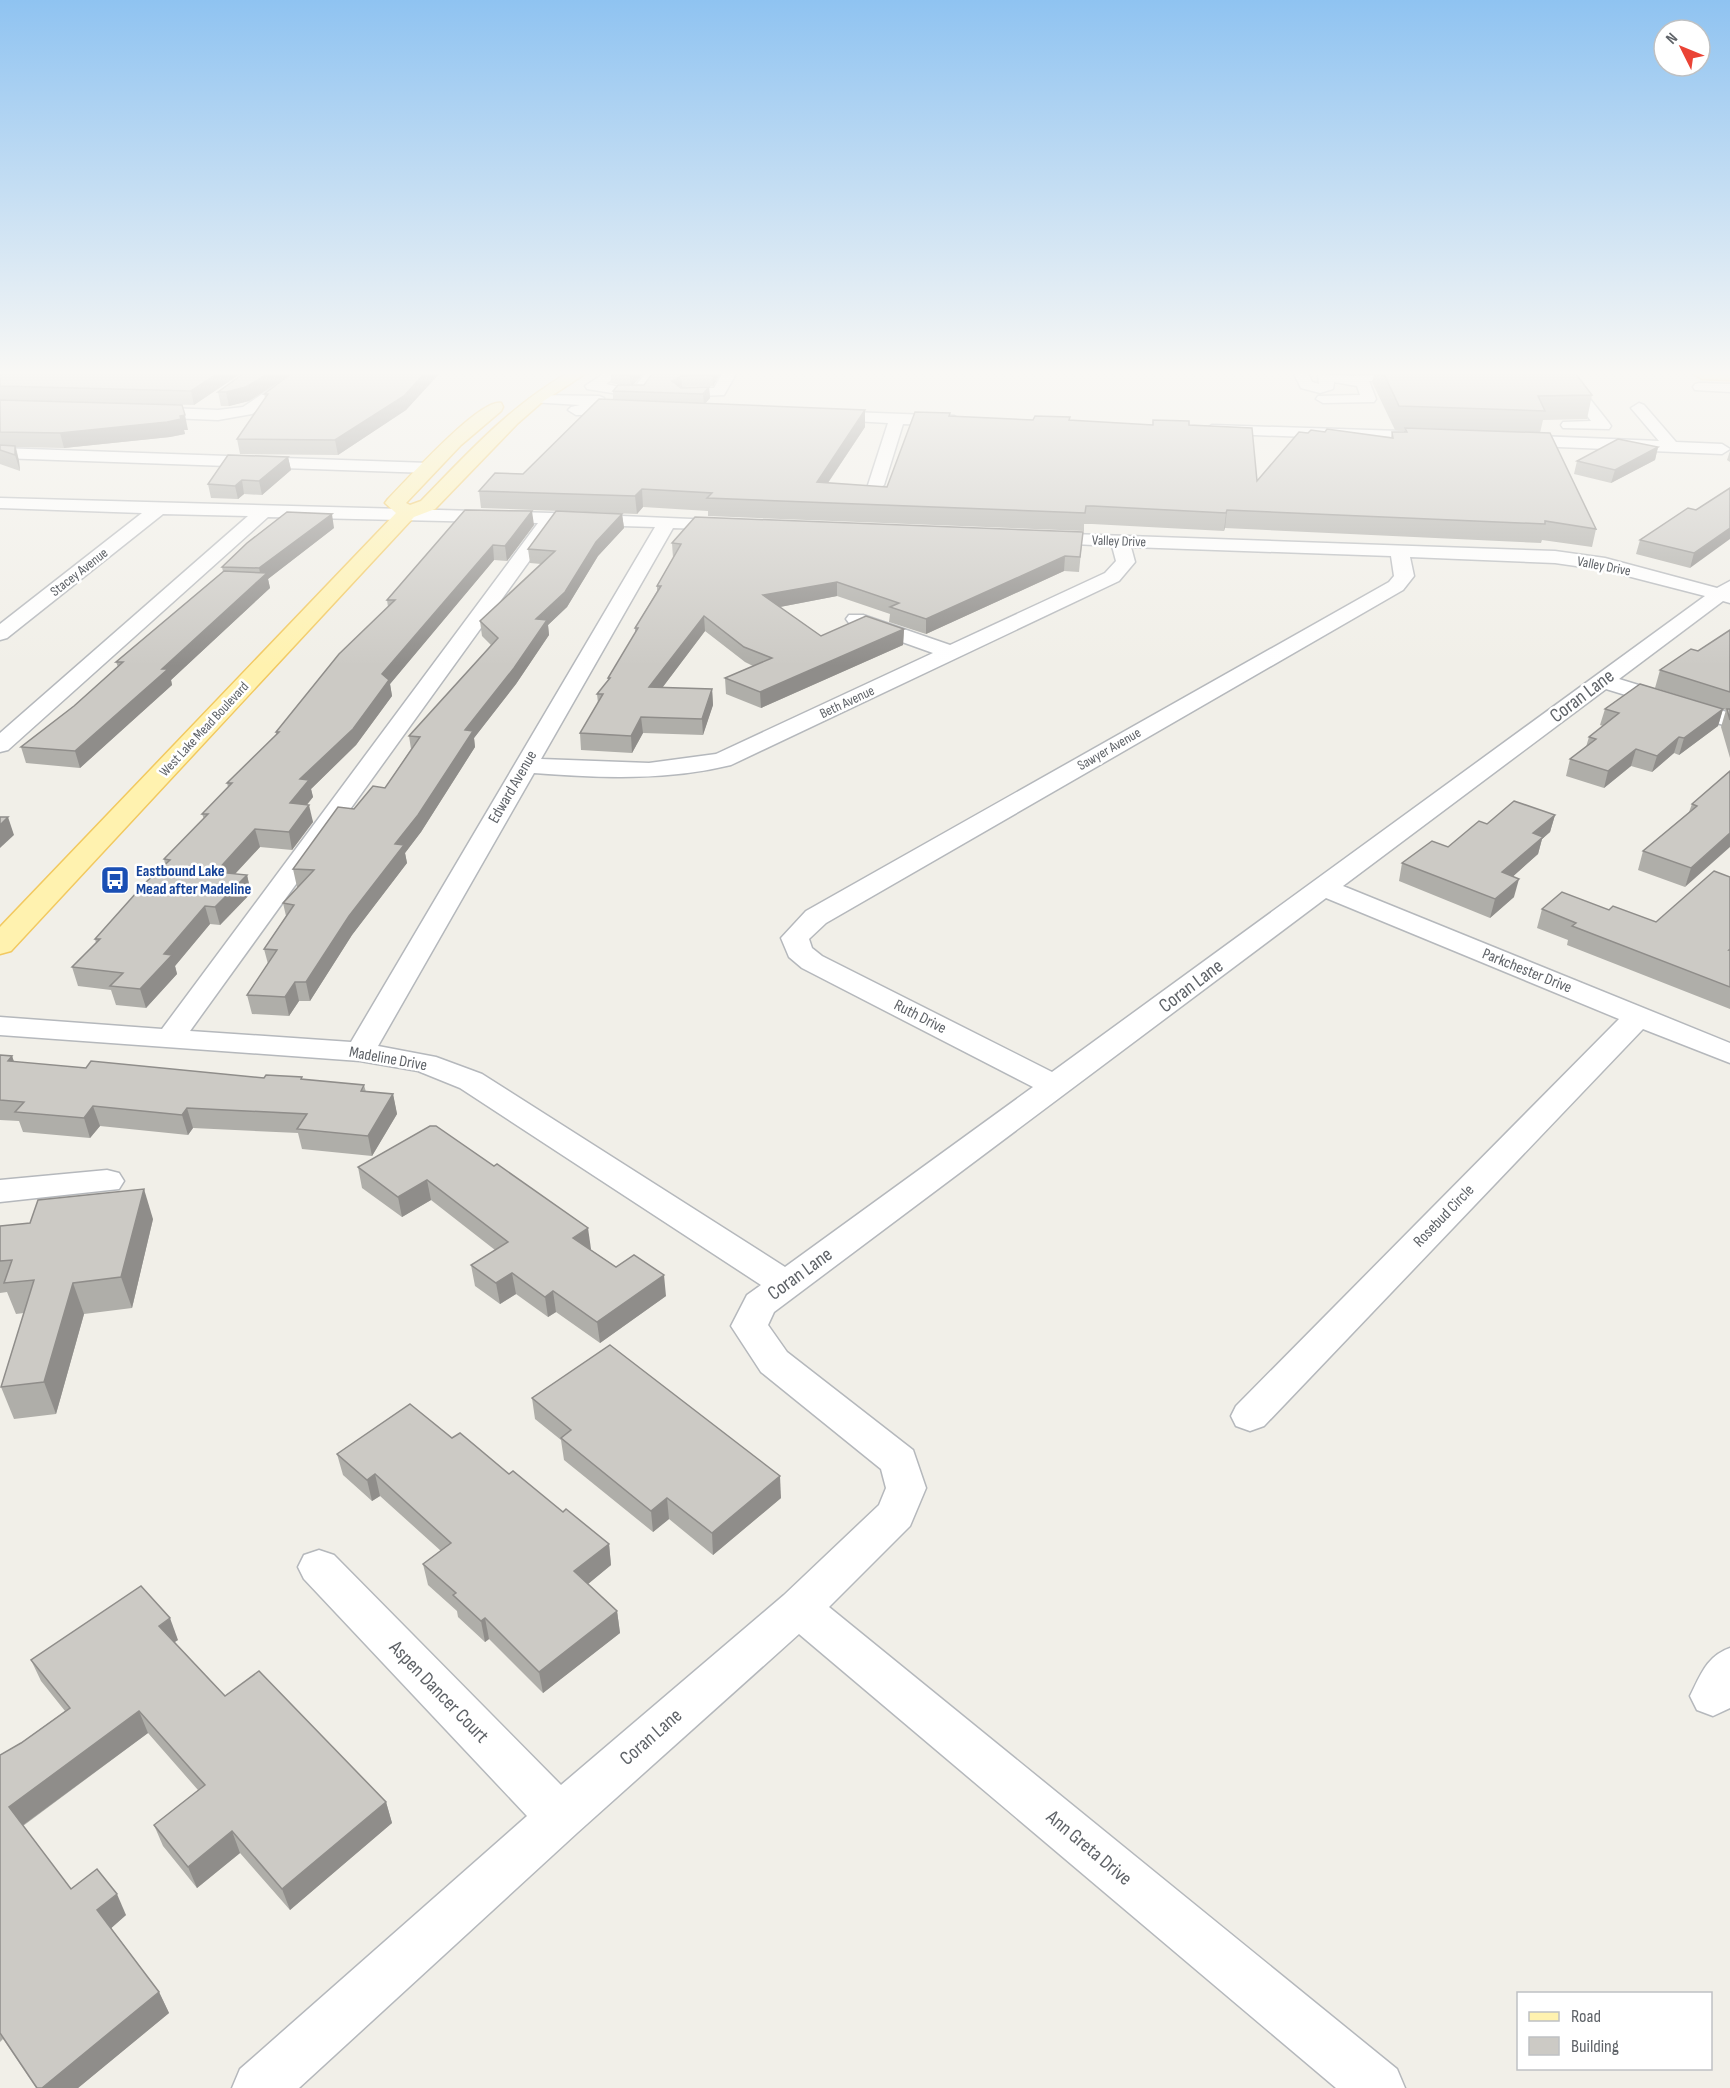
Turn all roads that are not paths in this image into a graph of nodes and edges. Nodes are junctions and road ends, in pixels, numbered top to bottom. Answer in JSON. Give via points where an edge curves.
{"nodes":[{"id":1,"x":426,"y":471,"type":"edge"},
{"id":2,"x":460,"y":471,"type":"edge"},
{"id":3,"x":880,"y":471,"type":"edge"},
{"id":4,"x":876,"y":485,"type":"edge"},
{"id":5,"x":0,"y":503,"type":"edge"},
{"id":6,"x":158,"y":509,"type":"junction"},
{"id":7,"x":263,"y":512,"type":"junction"},
{"id":8,"x":407,"y":513,"type":"junction"},
{"id":9,"x":551,"y":518,"type":"junction"},
{"id":10,"x":667,"y":522,"type":"junction"},
{"id":11,"x":750,"y":525,"type":"edge"},
{"id":12,"x":1025,"y":537,"type":"edge"},
{"id":13,"x":1120,"y":541,"type":"junction"},
{"id":14,"x":1399,"y":551,"type":"junction"},
{"id":15,"x":1727,"y":593,"type":"edge"},
{"id":16,"x":856,"y":618,"type":"edge"},
{"id":17,"x":0,"y":634,"type":"edge"},
{"id":18,"x":951,"y":653,"type":"junction"},
{"id":19,"x":1602,"y":681,"type":"junction"},
{"id":20,"x":1730,"y":720,"type":"edge"},
{"id":21,"x":0,"y":745,"type":"edge"},
{"id":22,"x":526,"y":765,"type":"junction"},
{"id":23,"x":1324,"y":888,"type":"junction"},
{"id":24,"x":795,"y":938,"type":"joint"},
{"id":25,"x":0,"y":945,"type":"edge"},
{"id":26,"x":1638,"y":1017,"type":"junction"},
{"id":27,"x":0,"y":1026,"type":"edge"},
{"id":28,"x":170,"y":1038,"type":"junction"},
{"id":29,"x":360,"y":1052,"type":"junction"},
{"id":30,"x":1730,"y":1054,"type":"edge"},
{"id":31,"x":1055,"y":1086,"type":"junction"},
{"id":32,"x":107,"y":1180,"type":"dead end"},
{"id":33,"x":0,"y":1191,"type":"edge"},
{"id":34,"x":787,"y":1285,"type":"junction"},
{"id":35,"x":1250,"y":1416,"type":"dead end"},
{"id":36,"x":319,"y":1567,"type":"dead end"},
{"id":37,"x":799,"y":1608,"type":"junction"},
{"id":38,"x":560,"y":1817,"type":"junction"},
{"id":39,"x":258,"y":2088,"type":"edge"},
{"id":40,"x":1378,"y":2088,"type":"edge"}],
"edges":[{"from":1,"to":8,"type":"main road","via":[[396,503]]},
{"from":2,"to":8,"type":"main road","name":"West Lake Mead Boulevard","via":[[428,505]]},
{"from":3,"to":4,"type":"street"},
{"from":5,"to":6,"type":"street"},
{"from":6,"to":7,"type":"street"},
{"from":6,"to":17,"type":"street","name":"Stacey Avenue"},
{"from":7,"to":8,"type":"street"},
{"from":7,"to":21,"type":"street"},
{"from":8,"to":9,"type":"street"},
{"from":8,"to":25,"type":"main road","name":"West Lake Mead Boulevard"},
{"from":9,"to":10,"type":"street"},
{"from":9,"to":28,"type":"street"},
{"from":10,"to":11,"type":"street"},
{"from":10,"to":22,"type":"street","name":"Edward Avenue"},
{"from":12,"to":13,"type":"street","name":"Valley Drive"},
{"from":13,"to":14,"type":"street","name":"Valley Drive"},
{"from":13,"to":18,"type":"street","name":"Beth Avenue","via":[[1126,562],[1112,577]]},
{"from":14,"to":15,"type":"street","name":"Valley Drive","via":[[1575,560]]},
{"from":14,"to":24,"type":"street","name":"Sawyer Avenue","via":[[1404,576],[1396,586],[816,917]]},
{"from":15,"to":19,"type":"street","name":"Coran Lane"},
{"from":16,"to":18,"type":"street"},
{"from":18,"to":22,"type":"street","name":"Beth Avenue","via":[[723,760],[654,772]]},
{"from":19,"to":20,"type":"street"},
{"from":19,"to":23,"type":"street","name":"Coran Lane"},
{"from":22,"to":29,"type":"street","name":"Edward Avenue"},
{"from":23,"to":26,"type":"street","name":"Parkchester Drive"},
{"from":23,"to":31,"type":"street","name":"Coran Lane"},
{"from":24,"to":31,"type":"street","name":"Ruth Drive","via":[[799,951],[812,962]]},
{"from":26,"to":30,"type":"street","name":"Parkchester Drive"},
{"from":26,"to":35,"type":"street","name":"Rosebud Circle"},
{"from":27,"to":28,"type":"street","name":"Madeline Drive"},
{"from":28,"to":29,"type":"street","name":"Madeline Drive"},
{"from":29,"to":34,"type":"street","name":"Madeline Drive","via":[[425,1063],[471,1081]]},
{"from":31,"to":34,"type":"street","name":"Coran Lane"},
{"from":32,"to":33,"type":"street"},
{"from":34,"to":37,"type":"street","name":"Coran Lane","via":[[760,1304],[749,1326],[774,1362],[899,1461],[906,1488],[896,1514]]},
{"from":36,"to":38,"type":"street","name":"Aspen Dancer Court"},
{"from":37,"to":38,"type":"street","name":"Coran Lane"},
{"from":37,"to":40,"type":"street","name":"Ann Greta Drive"},
{"from":38,"to":39,"type":"street","name":"Coran Lane"}]}
